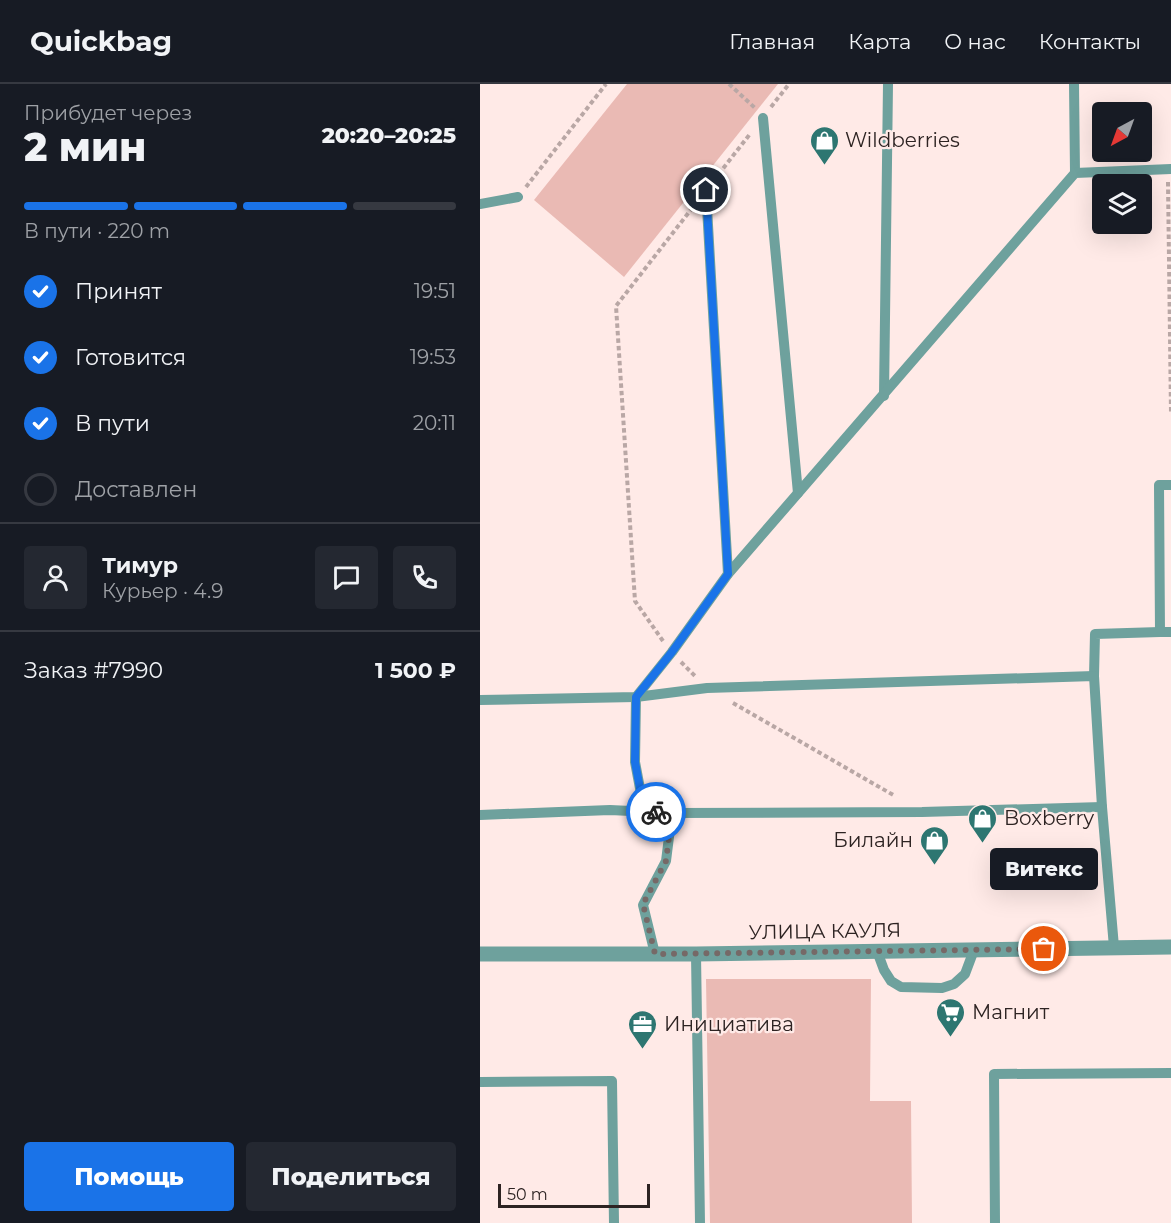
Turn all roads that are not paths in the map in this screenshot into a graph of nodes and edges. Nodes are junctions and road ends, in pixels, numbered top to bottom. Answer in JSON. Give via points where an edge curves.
{"nodes":[{"id":1,"x":888,"y":84,"type":"edge"},
{"id":2,"x":1064,"y":84,"type":"edge"},
{"id":3,"x":1074,"y":89,"type":"edge"},
{"id":4,"x":760,"y":114,"type":"road end"},
{"id":5,"x":1170,"y":169,"type":"edge"},
{"id":6,"x":1075,"y":173,"type":"junction"},
{"id":7,"x":706,"y":190,"type":"road end"},
{"id":8,"x":518,"y":197,"type":"road end"},
{"id":9,"x":480,"y":204,"type":"edge"},
{"id":10,"x":884,"y":396,"type":"junction"},
{"id":11,"x":1171,"y":485,"type":"edge"},
{"id":12,"x":798,"y":493,"type":"junction"},
{"id":13,"x":728,"y":574,"type":"junction"},
{"id":14,"x":1166,"y":632,"type":"edge"},
{"id":15,"x":1094,"y":676,"type":"junction"},
{"id":16,"x":636,"y":697,"type":"junction"},
{"id":17,"x":480,"y":700,"type":"edge"},
{"id":18,"x":1102,"y":807,"type":"junction"},
{"id":19,"x":649,"y":812,"type":"junction"},
{"id":20,"x":672,"y":813,"type":"junction"},
{"id":21,"x":480,"y":815,"type":"edge"},
{"id":22,"x":1114,"y":947,"type":"junction"},
{"id":23,"x":1171,"y":947,"type":"edge"},
{"id":24,"x":877,"y":951,"type":"junction"},
{"id":25,"x":974,"y":951,"type":"junction"},
{"id":26,"x":480,"y":954,"type":"edge"},
{"id":27,"x":655,"y":954,"type":"junction"},
{"id":28,"x":696,"y":954,"type":"junction"},
{"id":29,"x":1171,"y":1072,"type":"edge"},
{"id":30,"x":480,"y":1082,"type":"edge"},
{"id":31,"x":614,"y":1223,"type":"edge"},
{"id":32,"x":700,"y":1223,"type":"edge"},
{"id":33,"x":995,"y":1223,"type":"edge"}],
"edges":[{"from":1,"to":10,"type":"lane"},
{"from":2,"to":3,"type":"lane"},
{"from":3,"to":6,"type":"lane"},
{"from":4,"to":12,"type":"lane"},
{"from":5,"to":6,"type":"lane"},
{"from":6,"to":10,"type":"lane"},
{"from":7,"to":13,"type":"lane"},
{"from":8,"to":9,"type":"lane"},
{"from":10,"to":12,"type":"lane"},
{"from":11,"to":14,"type":"lane","via":[[1159,485]]},
{"from":12,"to":13,"type":"lane"},
{"from":13,"to":16,"type":"lane"},
{"from":14,"to":15,"type":"lane","via":[[1095,634]]},
{"from":15,"to":16,"type":"lane","via":[[707,688]]},
{"from":15,"to":18,"type":"lane"},
{"from":16,"to":17,"type":"lane"},
{"from":16,"to":19,"type":"lane","via":[[635,762],[642,799]]},
{"from":18,"to":20,"type":"lane"},
{"from":18,"to":22,"type":"lane"},
{"from":19,"to":20,"type":"lane"},
{"from":19,"to":21,"type":"lane"},
{"from":20,"to":27,"type":"lane","via":[[666,861],[643,904]]},
{"from":22,"to":23,"type":"street","name":"УЛИЦА КАУЛЯ"},
{"from":22,"to":25,"type":"street","name":"УЛИЦА КАУЛЯ"},
{"from":24,"to":25,"type":"street","name":"УЛИЦА КАУЛЯ"},
{"from":24,"to":25,"type":"lane","via":[[891,981],[901,987],[954,984],[965,974]]},
{"from":24,"to":28,"type":"street","name":"УЛИЦА КАУЛЯ"},
{"from":26,"to":27,"type":"street","name":"УЛИЦА КАУЛЯ"},
{"from":27,"to":28,"type":"street","name":"УЛИЦА КАУЛЯ"},
{"from":28,"to":32,"type":"lane"},
{"from":29,"to":33,"type":"lane","via":[[994,1074]]},
{"from":30,"to":31,"type":"lane","via":[[612,1081]]}]}
